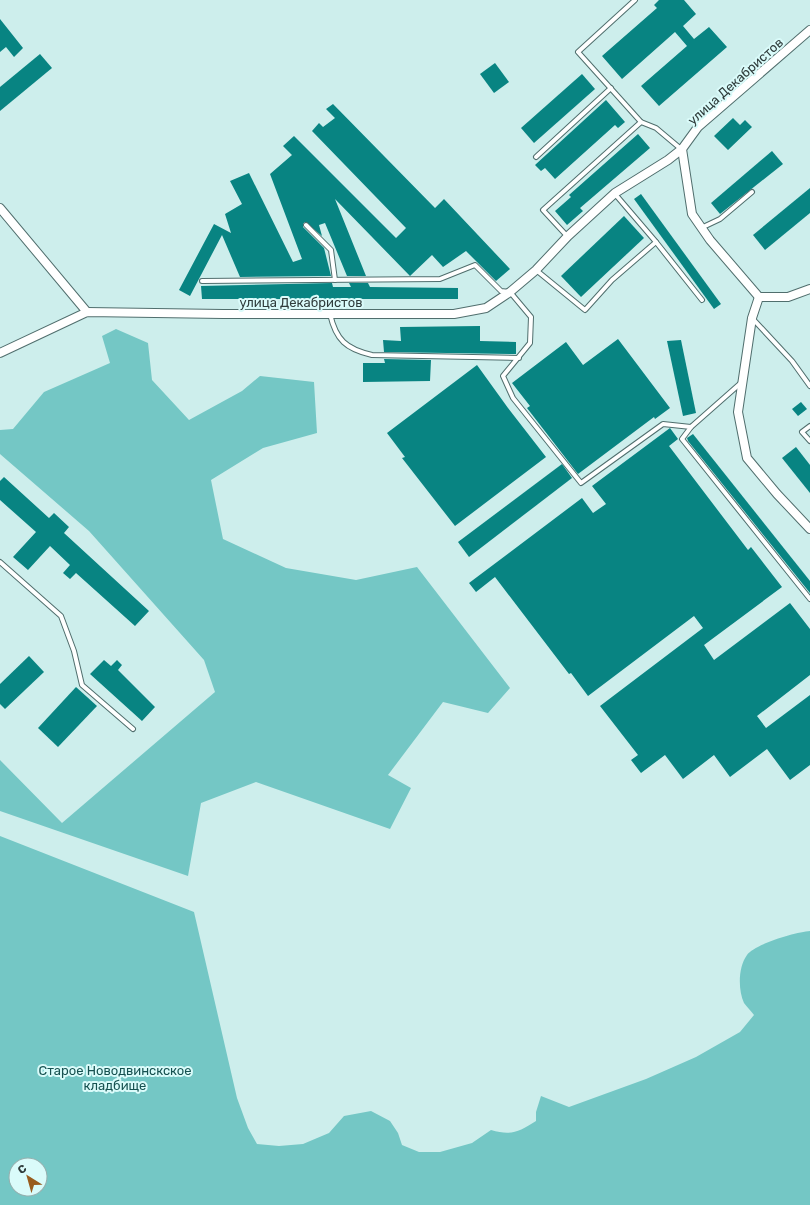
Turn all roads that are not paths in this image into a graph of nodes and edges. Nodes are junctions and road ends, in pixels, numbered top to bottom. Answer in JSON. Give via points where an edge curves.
{"nodes":[{"id":1,"x":635,"y":0,"type":"edge"},
{"id":2,"x":810,"y":30,"type":"edge"},
{"id":3,"x":611,"y":88,"type":"junction"},
{"id":4,"x":641,"y":122,"type":"junction"},
{"id":5,"x":682,"y":149,"type":"junction"},
{"id":6,"x":536,"y":157,"type":"dead end"},
{"id":7,"x":752,"y":192,"type":"dead end"},
{"id":8,"x":615,"y":193,"type":"junction"},
{"id":9,"x":0,"y":208,"type":"edge"},
{"id":10,"x":306,"y":225,"type":"dead end"},
{"id":11,"x":700,"y":228,"type":"junction"},
{"id":12,"x":568,"y":236,"type":"junction"},
{"id":13,"x":656,"y":242,"type":"junction"},
{"id":14,"x":536,"y":270,"type":"junction"},
{"id":15,"x":335,"y":280,"type":"junction"},
{"id":16,"x":202,"y":281,"type":"dead end"},
{"id":17,"x":810,"y":289,"type":"edge"},
{"id":18,"x":510,"y":292,"type":"junction"},
{"id":19,"x":759,"y":297,"type":"junction"},
{"id":20,"x":702,"y":300,"type":"dead end"},
{"id":21,"x":87,"y":312,"type":"junction"},
{"id":22,"x":330,"y":314,"type":"junction"},
{"id":23,"x":752,"y":318,"type":"junction"},
{"id":24,"x":0,"y":353,"type":"edge"},
{"id":25,"x":519,"y":358,"type":"junction"},
{"id":26,"x":742,"y":381,"type":"junction"},
{"id":27,"x":810,"y":386,"type":"edge"},
{"id":28,"x":810,"y":426,"type":"edge"},
{"id":29,"x":692,"y":427,"type":"junction"},
{"id":30,"x":810,"y":441,"type":"edge"},
{"id":31,"x":810,"y":529,"type":"edge"},
{"id":32,"x":0,"y":562,"type":"edge"},
{"id":33,"x":810,"y":599,"type":"edge"},
{"id":34,"x":133,"y":729,"type":"dead end"}],
"edges":[{"from":1,"to":3,"type":"lane","via":[[578,52]]},
{"from":2,"to":5,"type":"street","name":"улица Декабристов","via":[[698,127]]},
{"from":3,"to":4,"type":"lane"},
{"from":3,"to":6,"type":"lane"},
{"from":4,"to":5,"type":"lane","via":[[656,128]]},
{"from":4,"to":12,"type":"lane","via":[[543,210]]},
{"from":5,"to":8,"type":"street","name":"улица Декабристов"},
{"from":5,"to":11,"type":"street","via":[[689,201],[692,214]]},
{"from":7,"to":11,"type":"lane","via":[[720,218]]},
{"from":8,"to":12,"type":"street","name":"улица Декабристов"},
{"from":8,"to":13,"type":"lane"},
{"from":9,"to":21,"type":"street"},
{"from":10,"to":15,"type":"lane","via":[[331,250]]},
{"from":11,"to":19,"type":"street"},
{"from":12,"to":14,"type":"street","name":"улица Декабристов"},
{"from":13,"to":14,"type":"lane","via":[[612,280],[585,310]]},
{"from":13,"to":20,"type":"lane"},
{"from":14,"to":18,"type":"street","name":"улица Декабристов"},
{"from":15,"to":16,"type":"lane"},
{"from":15,"to":18,"type":"lane","via":[[440,279],[474,265],[500,291]]},
{"from":17,"to":19,"type":"street","via":[[788,297]]},
{"from":18,"to":22,"type":"street","name":"улица Декабристов","via":[[486,308],[454,314]]},
{"from":18,"to":25,"type":"lane","via":[[531,317],[530,343]]},
{"from":19,"to":23,"type":"street"},
{"from":21,"to":22,"type":"street","name":"улица Декабристов"},
{"from":21,"to":24,"type":"street","name":"улица Декабристов"},
{"from":22,"to":25,"type":"lane","via":[[334,328],[344,344],[364,354],[389,357]]},
{"from":23,"to":26,"type":"street"},
{"from":23,"to":27,"type":"lane","via":[[792,361]]},
{"from":25,"to":29,"type":"lane","via":[[503,376],[513,398],[581,483],[663,424]]},
{"from":26,"to":29,"type":"lane"},
{"from":26,"to":31,"type":"street","via":[[738,412],[747,458]]},
{"from":28,"to":30,"type":"lane","via":[[802,432]]},
{"from":29,"to":33,"type":"lane","via":[[682,439]]},
{"from":32,"to":34,"type":"lane","via":[[61,616],[74,651],[82,685]]}]}
